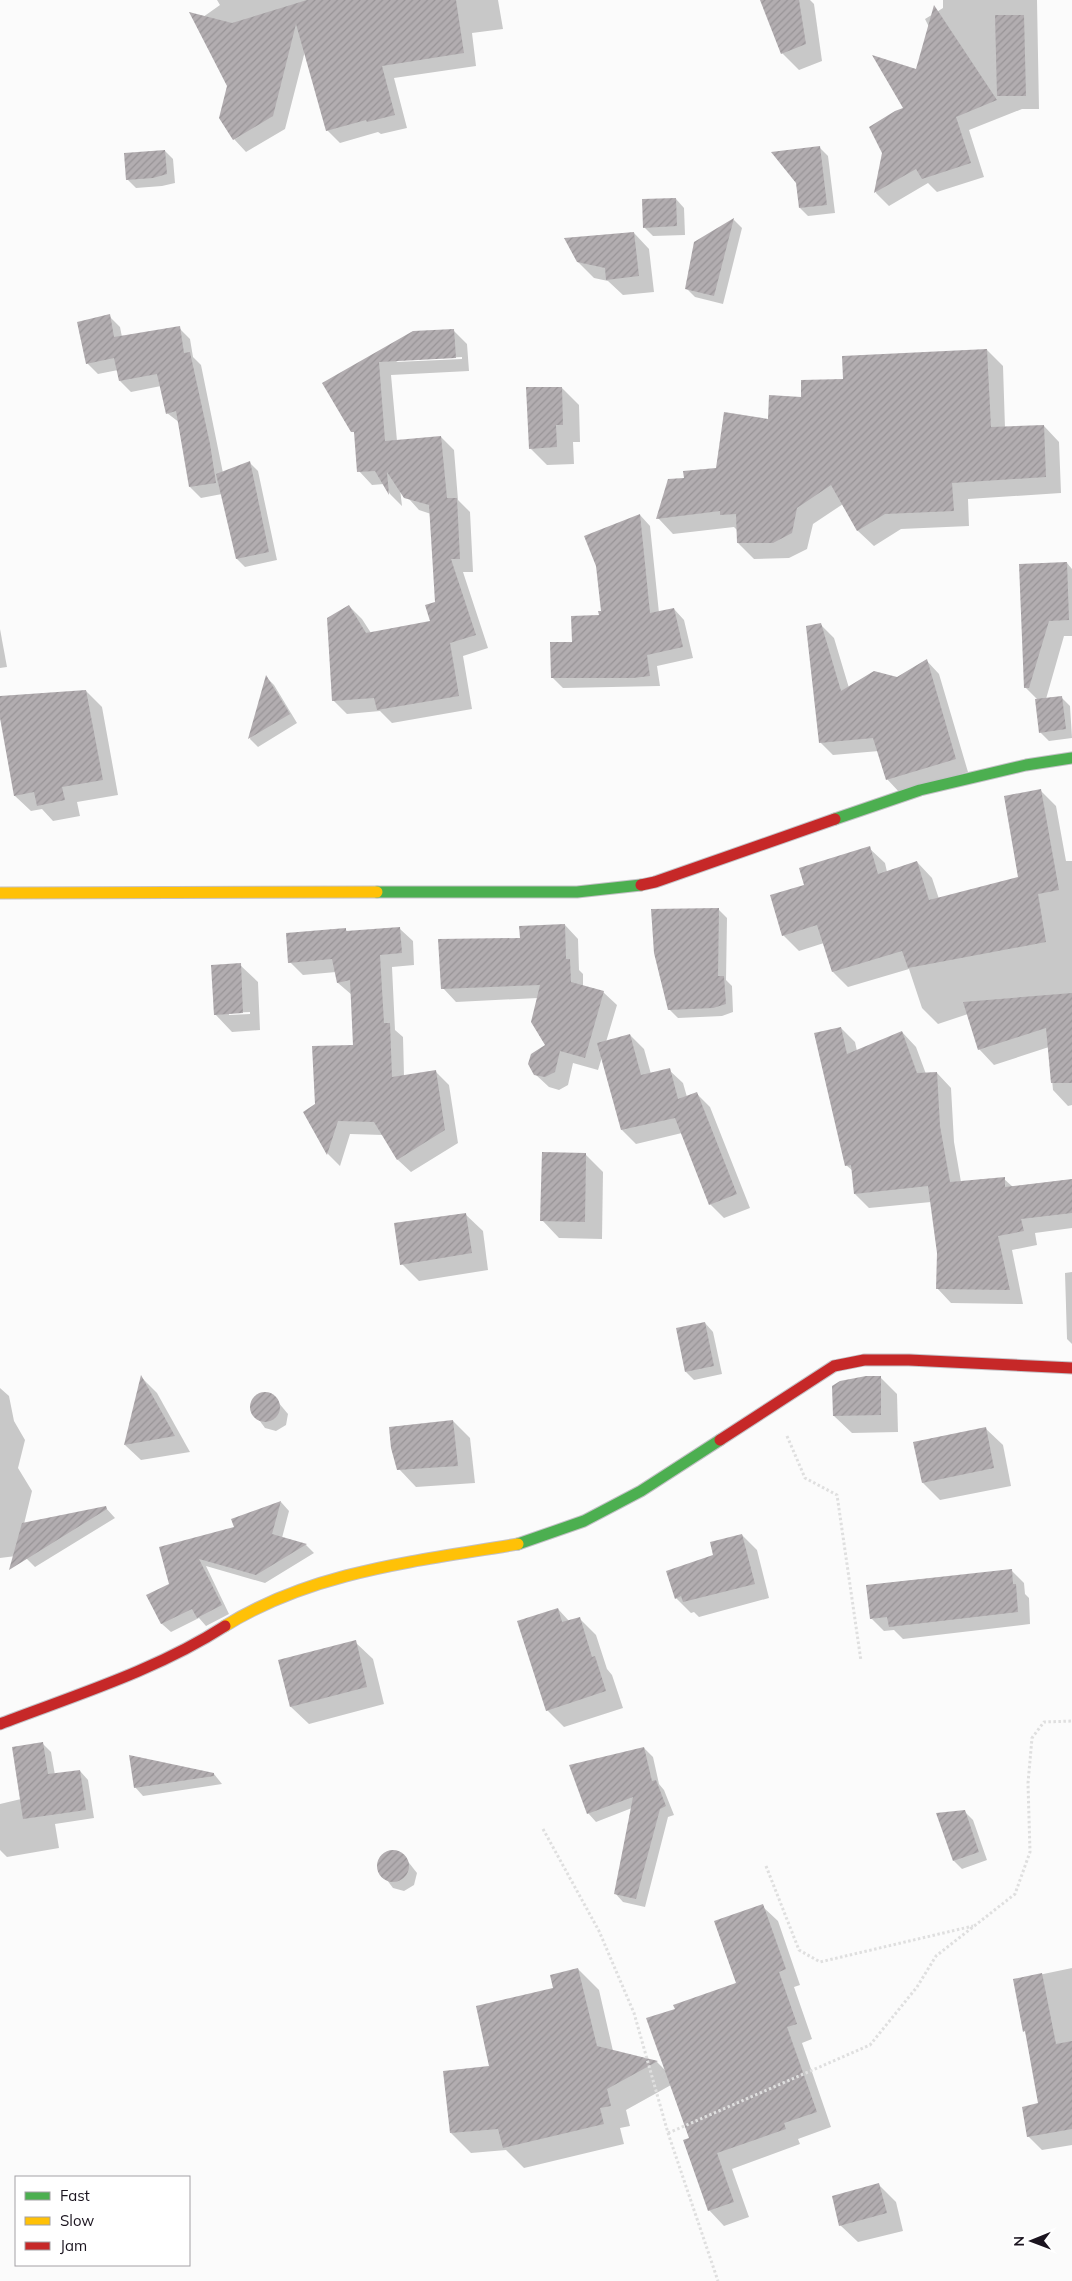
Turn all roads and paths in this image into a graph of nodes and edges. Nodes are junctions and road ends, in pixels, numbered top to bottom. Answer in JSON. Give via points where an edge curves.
{"nodes":[{"id":1,"x":1072,"y":758,"type":"edge"},
{"id":2,"x":0,"y":893,"type":"edge"},
{"id":3,"x":1072,"y":1368,"type":"edge"},
{"id":4,"x":774,"y":1405,"type":"junction"},
{"id":5,"x":861,"y":1661,"type":"dead end"},
{"id":6,"x":1072,"y":1721,"type":"edge"},
{"id":7,"x":0,"y":1724,"type":"edge"},
{"id":8,"x":543,"y":1829,"type":"dead end"},
{"id":9,"x":766,"y":1866,"type":"dead end"},
{"id":10,"x":976,"y":1925,"type":"junction"},
{"id":11,"x":668,"y":2133,"type":"junction"},
{"id":12,"x":718,"y":2281,"type":"edge"}],
"edges":[{"from":1,"to":2,"type":"street","via":[[1026,765],[920,790],[655,882],[623,888],[577,892]]},
{"from":3,"to":4,"type":"street","via":[[864,1360],[834,1366]]},
{"from":4,"to":5,"type":"path","via":[[805,1478],[837,1494]]},
{"from":4,"to":7,"type":"street","via":[[640,1491],[584,1521],[522,1543],[359,1571],[278,1598],[251,1610],[196,1645]]},
{"from":6,"to":10,"type":"path","via":[[1044,1722],[1032,1738],[1028,1783],[1030,1852],[1015,1894]]},
{"from":8,"to":11,"type":"path","via":[[599,1931],[634,2013]]},
{"from":9,"to":10,"type":"path","via":[[799,1950],[820,1962]]},
{"from":10,"to":11,"type":"path","via":[[936,1956],[918,1987],[870,2045]]},
{"from":11,"to":12,"type":"path"}]}
